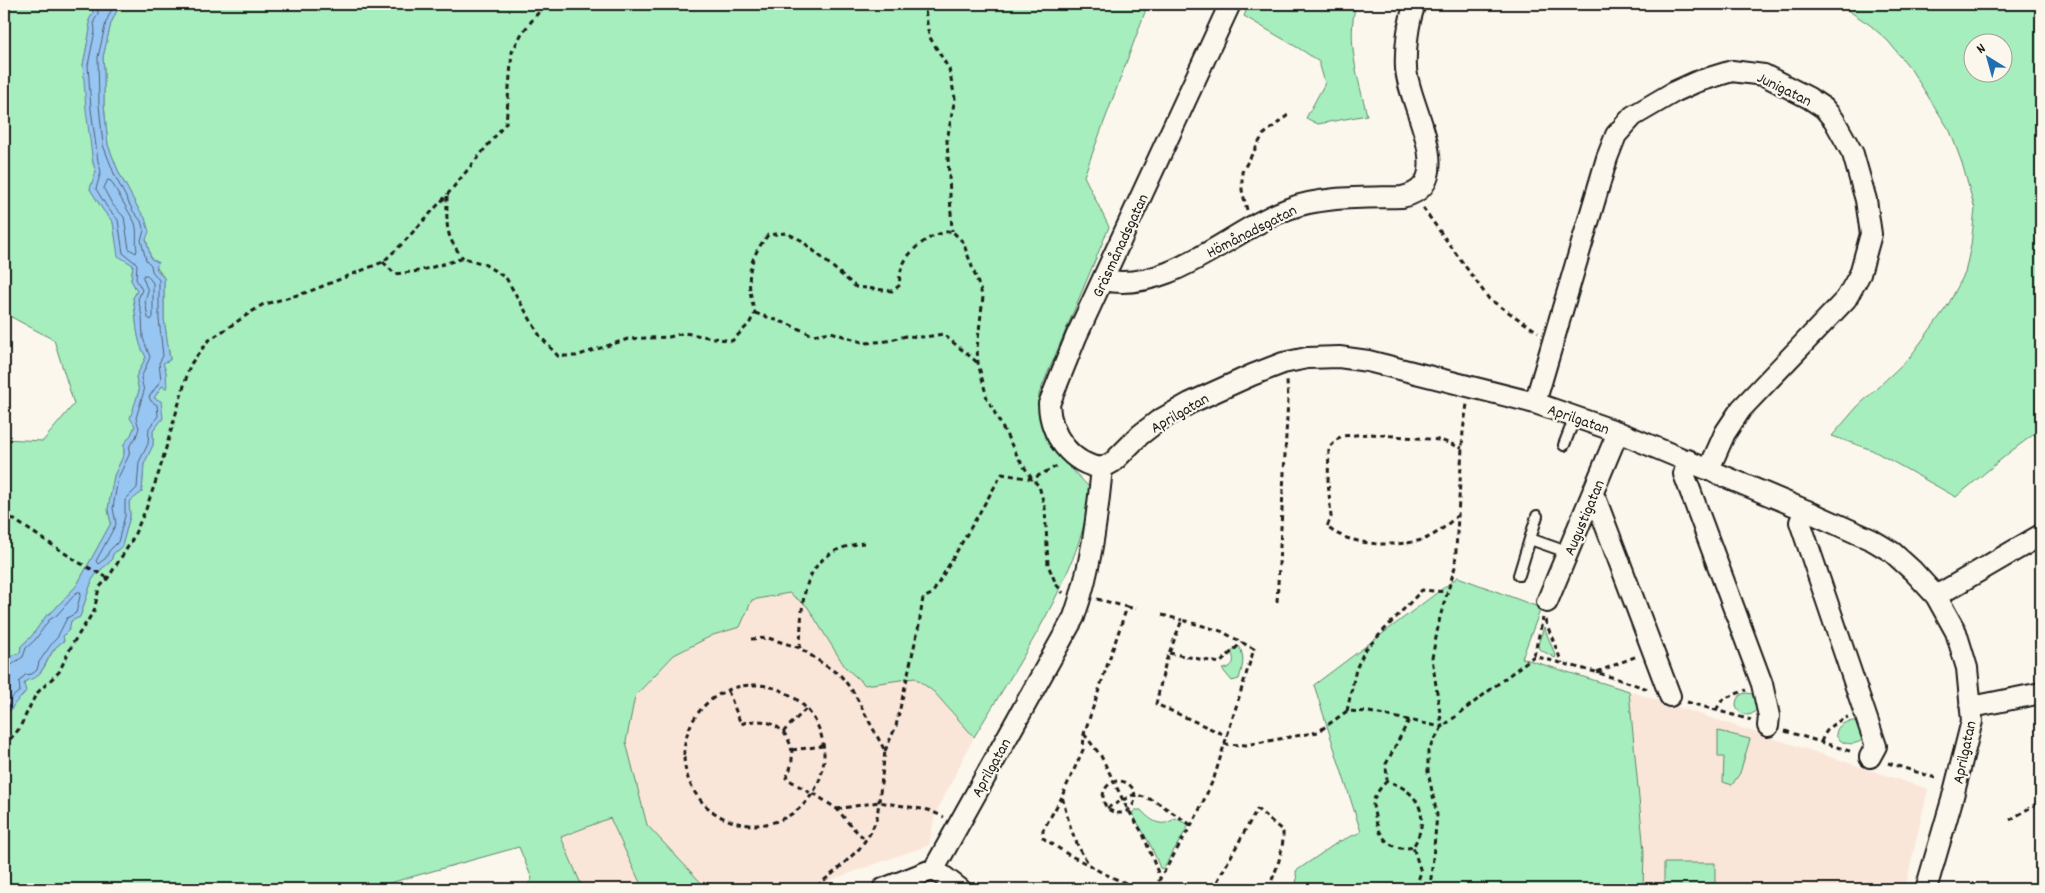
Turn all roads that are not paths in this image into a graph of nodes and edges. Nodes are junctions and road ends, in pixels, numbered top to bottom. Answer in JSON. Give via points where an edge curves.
{"nodes":[{"id":1,"x":1230,"y":4,"type":"edge"},
{"id":2,"x":1415,"y":4,"type":"edge"},
{"id":3,"x":1103,"y":280,"type":"junction"},
{"id":4,"x":1535,"y":403,"type":"junction"},
{"id":5,"x":1575,"y":417,"type":"junction"},
{"id":6,"x":1618,"y":432,"type":"junction"},
{"id":7,"x":1564,"y":445,"type":"dead end"},
{"id":8,"x":1688,"y":460,"type":"junction"},
{"id":9,"x":1102,"y":468,"type":"junction"},
{"id":10,"x":1709,"y":470,"type":"junction"},
{"id":11,"x":1591,"y":499,"type":"junction"},
{"id":12,"x":1805,"y":510,"type":"junction"},
{"id":13,"x":1537,"y":516,"type":"dead end"},
{"id":14,"x":2041,"y":535,"type":"edge"},
{"id":15,"x":1530,"y":539,"type":"junction"},
{"id":16,"x":1567,"y":552,"type":"junction"},
{"id":17,"x":1518,"y":575,"type":"dead end"},
{"id":18,"x":1936,"y":596,"type":"junction"},
{"id":19,"x":1545,"y":610,"type":"road end"},
{"id":20,"x":2041,"y":693,"type":"edge"},
{"id":21,"x":1670,"y":696,"type":"road end"},
{"id":22,"x":1972,"y":706,"type":"junction"},
{"id":23,"x":1768,"y":726,"type":"road end"},
{"id":24,"x":1870,"y":757,"type":"road end"},
{"id":25,"x":934,"y":869,"type":"junction"},
{"id":26,"x":884,"y":889,"type":"edge"},
{"id":27,"x":960,"y":889,"type":"edge"},
{"id":28,"x":1926,"y":889,"type":"edge"}],
"edges":[{"from":1,"to":3,"type":"street","name":"Gräsmånadsgatan"},
{"from":2,"to":3,"type":"street","name":"Hömånadsgatan","via":[[1410,17],[1406,69],[1430,158],[1428,173],[1415,194],[1314,201],[1288,209],[1168,273],[1139,282]]},
{"from":3,"to":9,"type":"street","name":"Gräsmånadsgatan","via":[[1049,404],[1049,415],[1060,442],[1082,463]]},
{"from":4,"to":5,"type":"street","name":"Aprilgatan"},
{"from":4,"to":9,"type":"street","name":"Aprilgatan","via":[[1368,361],[1325,356],[1285,362],[1252,374],[1169,415]]},
{"from":4,"to":10,"type":"street","name":"Junigatan","via":[[1616,135],[1633,116],[1696,82],[1732,71],[1764,75],[1809,98],[1834,120],[1853,154],[1871,234],[1860,274],[1846,298],[1741,409],[1725,433]]},
{"from":5,"to":6,"type":"street","name":"Aprilgatan"},
{"from":5,"to":7,"type":"lane"},
{"from":6,"to":8,"type":"street","name":"Aprilgatan"},
{"from":6,"to":11,"type":"street","name":"Augustigatan"},
{"from":8,"to":10,"type":"street","name":"Aprilgatan"},
{"from":8,"to":23,"type":"street","via":[[1684,474],[1762,684]]},
{"from":9,"to":25,"type":"street","name":"Aprilgatan","via":[[1093,543],[1074,617]]},
{"from":10,"to":12,"type":"street","name":"Aprilgatan"},
{"from":11,"to":16,"type":"street","name":"Augustigatan"},
{"from":11,"to":21,"type":"street","via":[[1596,500]]},
{"from":12,"to":18,"type":"street","name":"Aprilgatan","via":[[1892,552]]},
{"from":12,"to":24,"type":"street","via":[[1800,522],[1876,746]]},
{"from":13,"to":15,"type":"lane"},
{"from":14,"to":18,"type":"street"},
{"from":15,"to":16,"type":"lane"},
{"from":15,"to":17,"type":"lane"},
{"from":16,"to":19,"type":"street","name":"Augustigatan"},
{"from":18,"to":22,"type":"street","name":"Aprilgatan","via":[[1964,653]]},
{"from":20,"to":22,"type":"street"},
{"from":22,"to":28,"type":"street","name":"Aprilgatan","via":[[1972,721],[1956,785]]},
{"from":25,"to":26,"type":"street"},
{"from":25,"to":27,"type":"street"}]}
